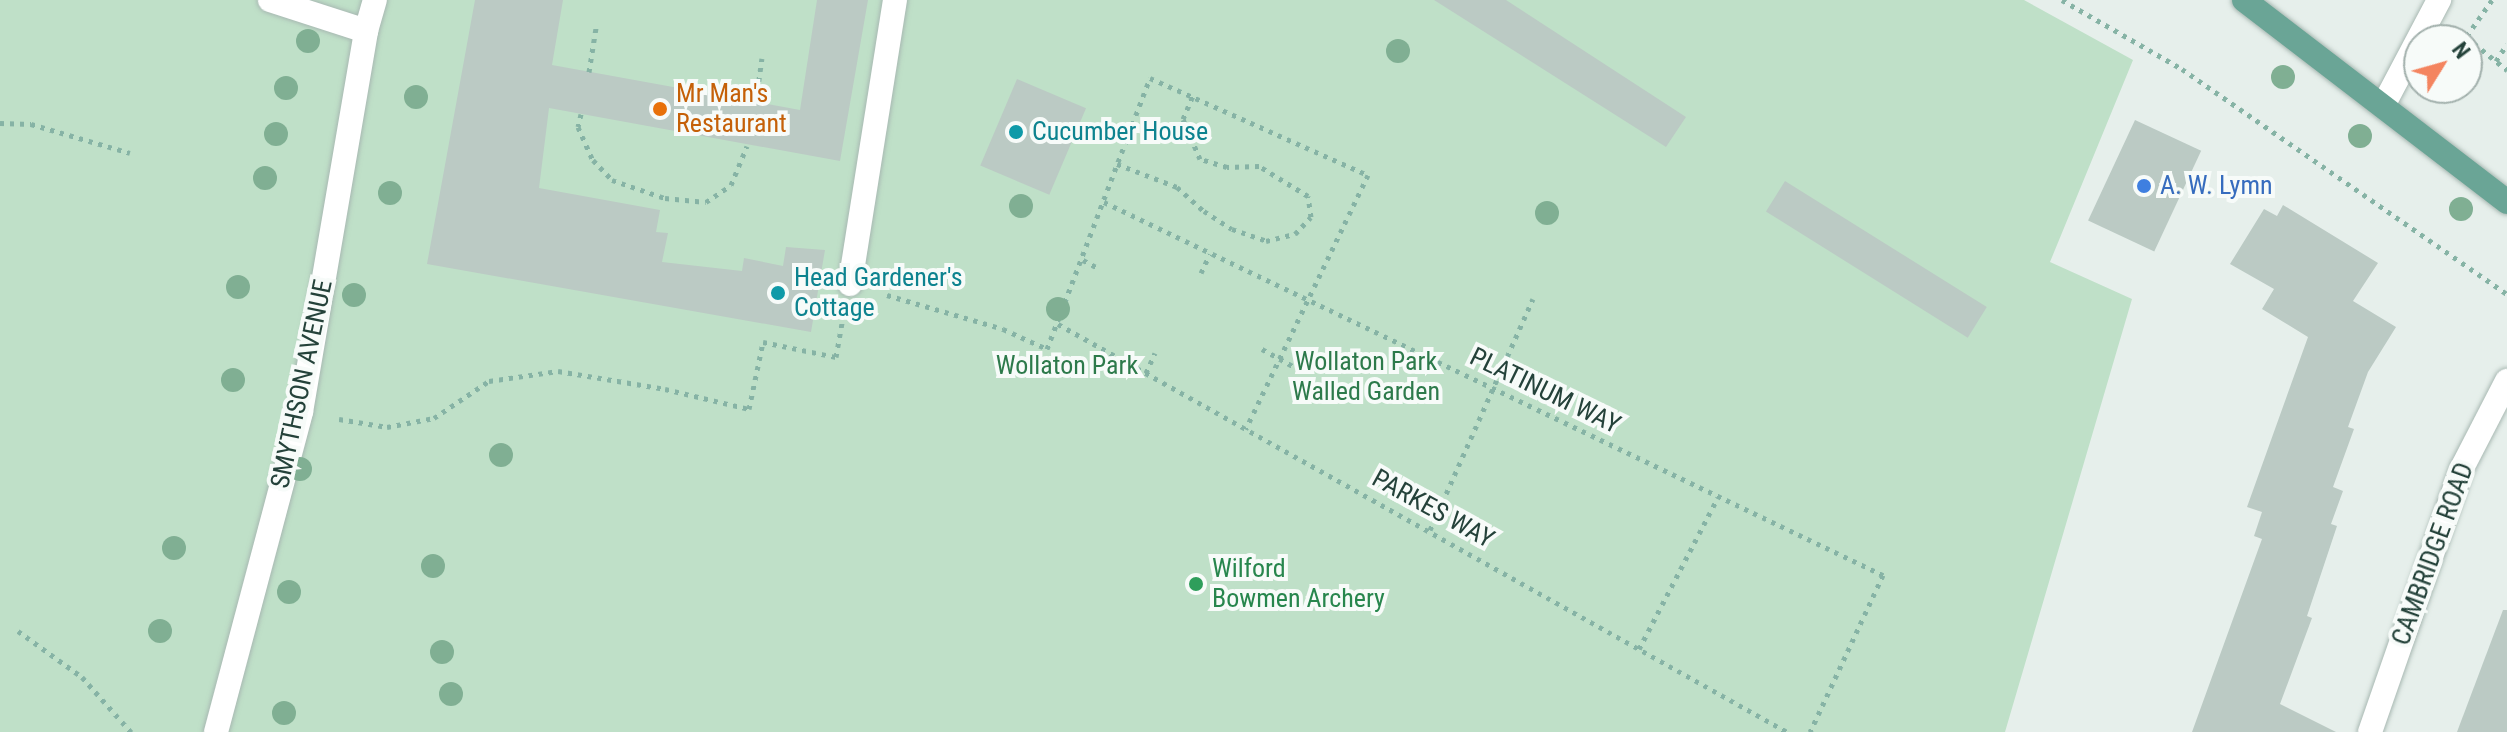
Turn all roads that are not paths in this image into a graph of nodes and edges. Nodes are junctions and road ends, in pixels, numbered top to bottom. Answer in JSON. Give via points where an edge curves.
{"nodes":[{"id":1,"x":270,"y":0,"type":"edge"},
{"id":2,"x":375,"y":0,"type":"edge"},
{"id":3,"x":895,"y":0,"type":"edge"},
{"id":4,"x":2244,"y":0,"type":"edge"},
{"id":5,"x":2439,"y":0,"type":"edge"},
{"id":6,"x":366,"y":31,"type":"junction"},
{"id":7,"x":2384,"y":104,"type":"junction"},
{"id":8,"x":2507,"y":202,"type":"edge"},
{"id":9,"x":850,"y":284,"type":"road end"},
{"id":10,"x":2505,"y":387,"type":"edge"},
{"id":11,"x":216,"y":732,"type":"edge"},
{"id":12,"x":2370,"y":732,"type":"edge"}],
"edges":[{"from":1,"to":6,"type":"street"},
{"from":2,"to":6,"type":"street","name":"SMYTHSON AVENUE"},
{"from":3,"to":9,"type":"street"},
{"from":4,"to":7,"type":"main road"},
{"from":5,"to":7,"type":"street"},
{"from":6,"to":11,"type":"street","name":"SMYTHSON AVENUE","via":[[301,412]]},
{"from":7,"to":8,"type":"main road"},
{"from":10,"to":12,"type":"street","name":"CAMBRIDGE ROAD","via":[[2462,468]]}]}
